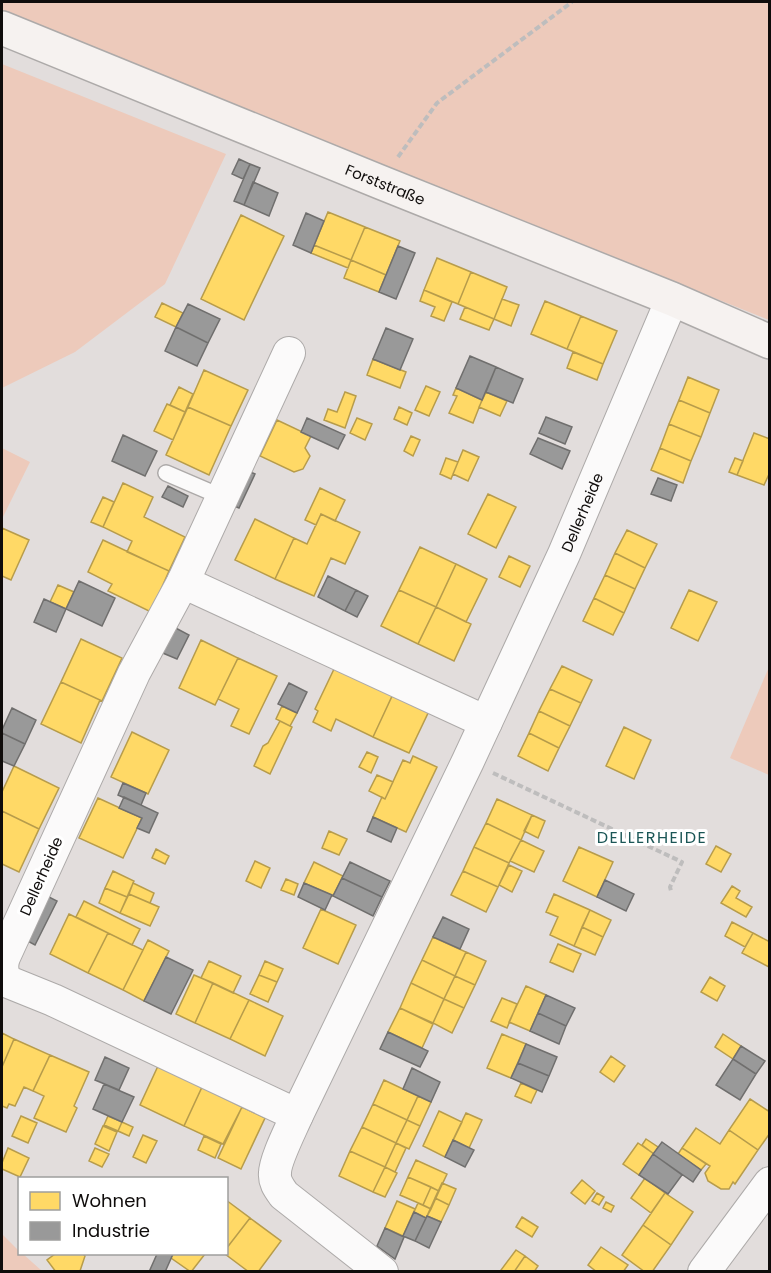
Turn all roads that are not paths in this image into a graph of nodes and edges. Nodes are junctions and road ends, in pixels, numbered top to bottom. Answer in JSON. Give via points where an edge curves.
{"nodes":[{"id":1,"x":2,"y":28,"type":"edge"},
{"id":2,"x":672,"y":300,"type":"junction"},
{"id":3,"x":770,"y":342,"type":"edge"},
{"id":4,"x":289,"y":353,"type":"dead end"},
{"id":5,"x":166,"y":473,"type":"dead end"},
{"id":6,"x":222,"y":497,"type":"junction"},
{"id":7,"x":183,"y":582,"type":"junction"},
{"id":8,"x":486,"y":722,"type":"junction"},
{"id":9,"x":297,"y":1115,"type":"junction"},
{"id":10,"x":770,"y":1183,"type":"edge"},
{"id":11,"x":382,"y":1272,"type":"edge"},
{"id":12,"x":704,"y":1272,"type":"edge"}],
"edges":[{"from":1,"to":2,"type":"street","name":"Forststraße"},
{"from":2,"to":3,"type":"street","name":"Forststraße"},
{"from":2,"to":8,"type":"street","name":"Dellerheide","via":[[564,554]]},
{"from":4,"to":6,"type":"street","name":"Dellerheide"},
{"from":5,"to":6,"type":"lane"},
{"from":6,"to":7,"type":"street","name":"Dellerheide"},
{"from":7,"to":8,"type":"street"},
{"from":7,"to":9,"type":"street","name":"Dellerheide","via":[[89,769],[4,957],[3,973],[6,981]]},
{"from":8,"to":9,"type":"street","name":"Dellerheide"},
{"from":9,"to":11,"type":"street","name":"Dellerheide","via":[[274,1174],[277,1184],[284,1195]]},
{"from":10,"to":12,"type":"street"}]}
